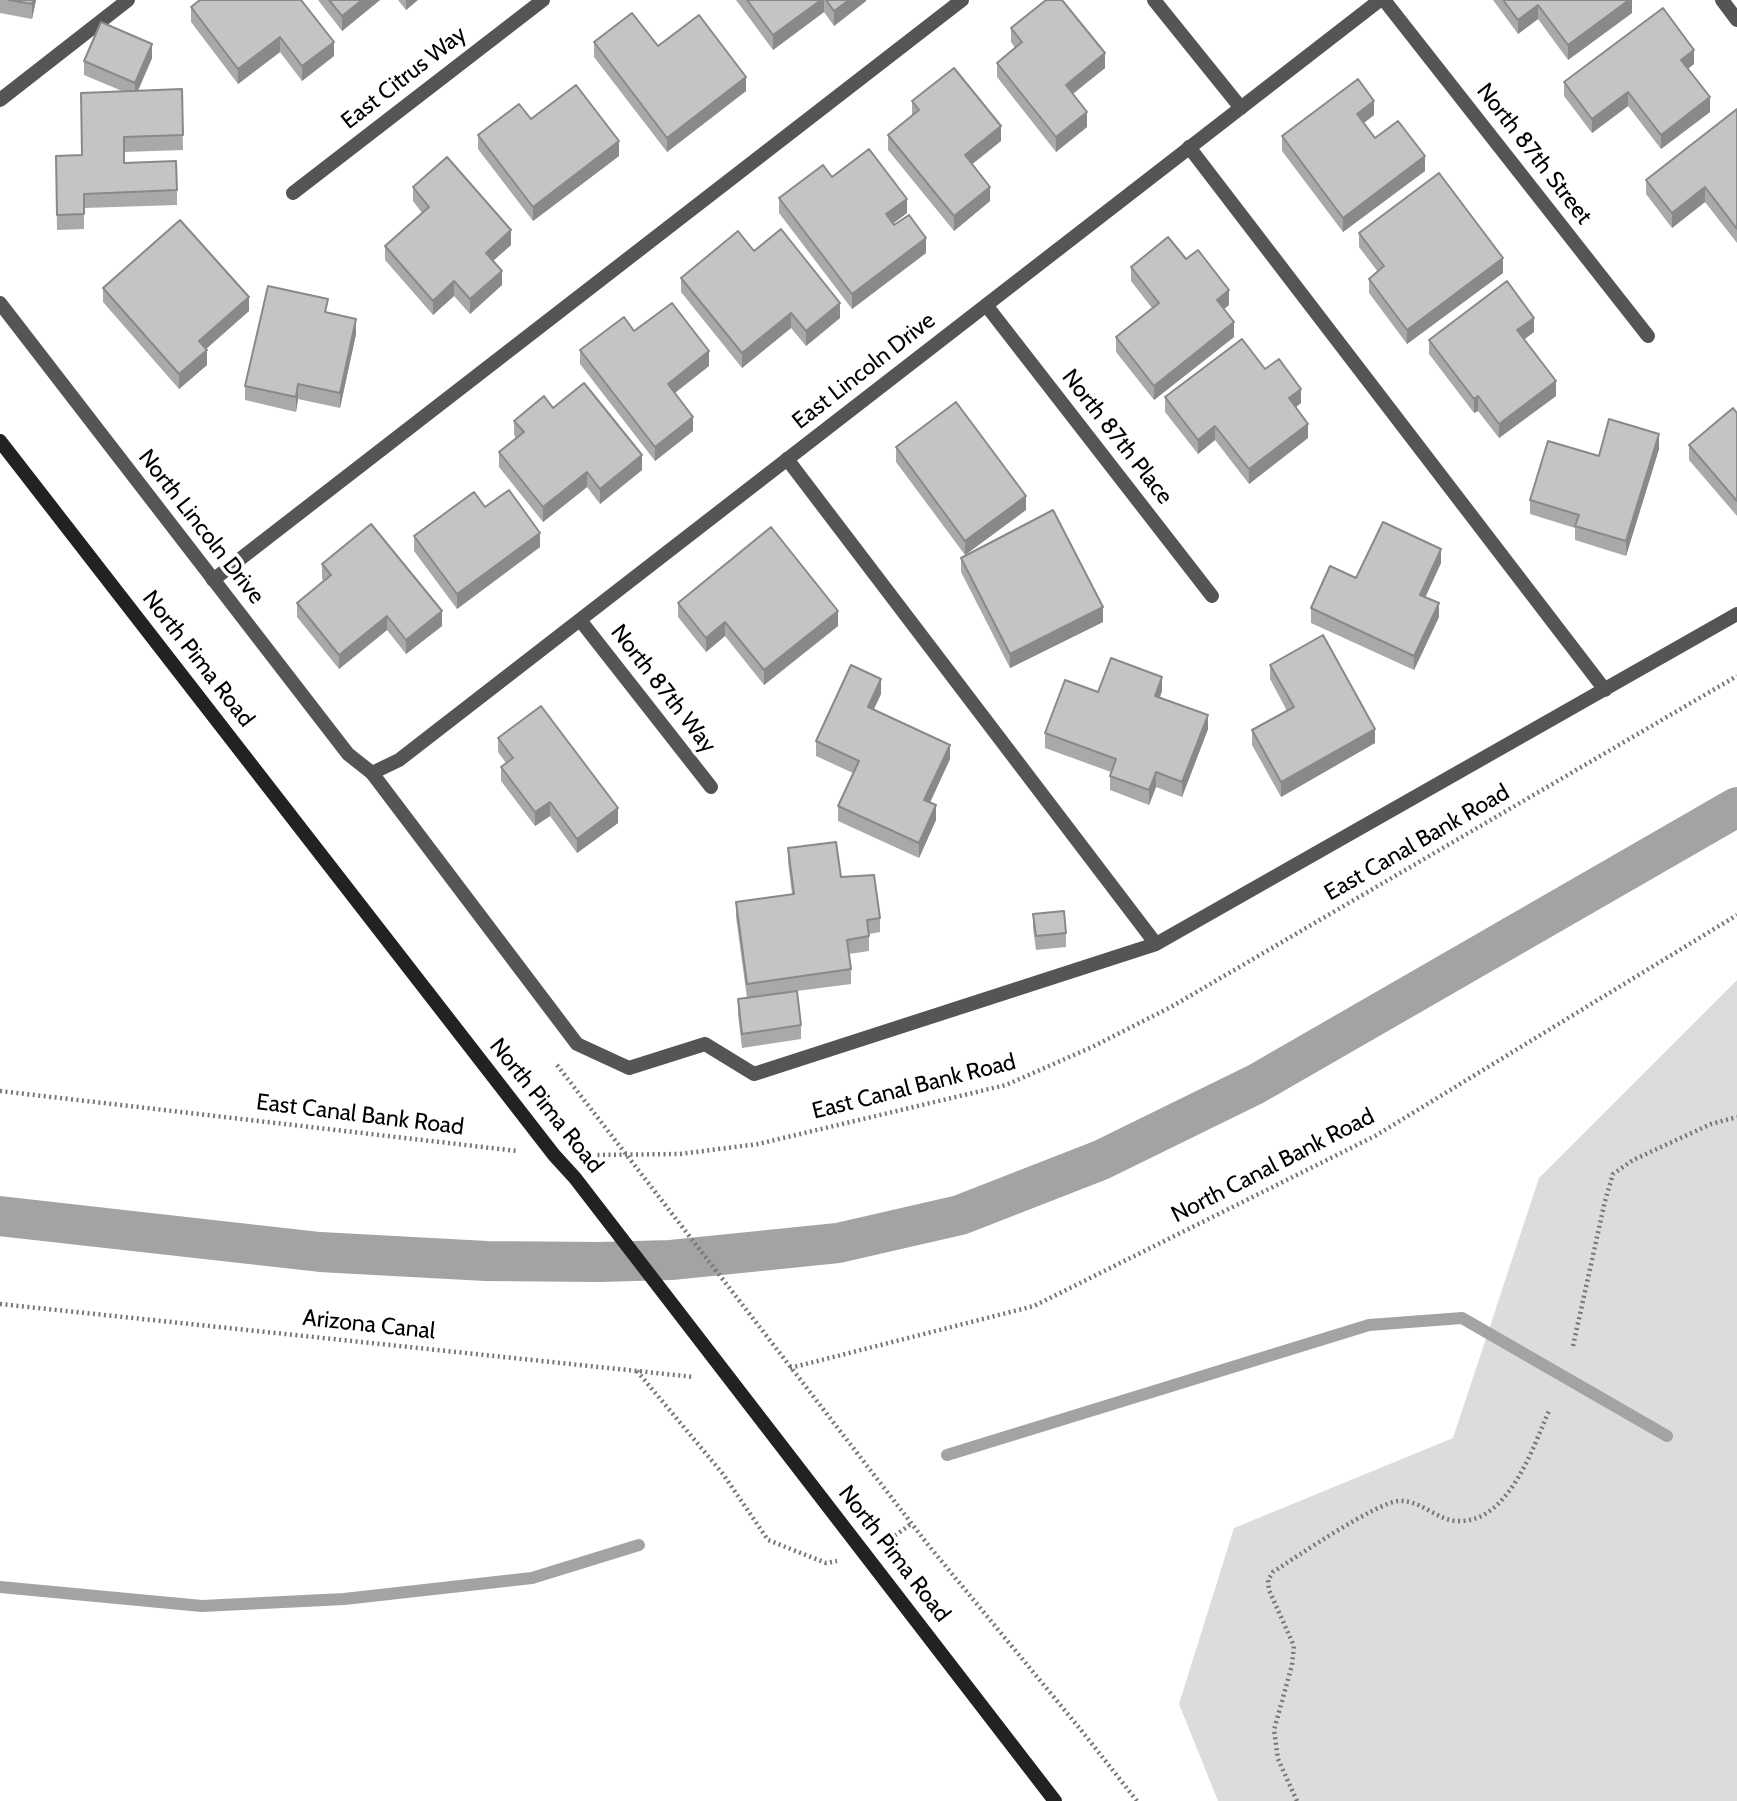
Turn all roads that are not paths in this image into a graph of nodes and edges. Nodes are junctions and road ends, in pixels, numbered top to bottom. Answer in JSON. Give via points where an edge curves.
{"nodes":[{"id":1,"x":128,"y":0,"type":"edge"},
{"id":2,"x":542,"y":0,"type":"edge"},
{"id":3,"x":962,"y":0,"type":"edge"},
{"id":4,"x":1154,"y":0,"type":"edge"},
{"id":5,"x":1382,"y":0,"type":"edge"},
{"id":6,"x":1722,"y":0,"type":"edge"},
{"id":7,"x":1737,"y":20,"type":"edge"},
{"id":8,"x":0,"y":100,"type":"edge"},
{"id":9,"x":1241,"y":108,"type":"junction"},
{"id":10,"x":1189,"y":147,"type":"junction"},
{"id":11,"x":293,"y":192,"type":"dead end"},
{"id":12,"x":0,"y":303,"type":"edge"},
{"id":13,"x":986,"y":306,"type":"junction"},
{"id":14,"x":1648,"y":336,"type":"dead end"},
{"id":15,"x":0,"y":441,"type":"edge"},
{"id":16,"x":787,"y":459,"type":"junction"},
{"id":17,"x":213,"y":580,"type":"junction"},
{"id":18,"x":1212,"y":596,"type":"dead end"},
{"id":19,"x":1737,"y":614,"type":"edge"},
{"id":20,"x":580,"y":620,"type":"junction"},
{"id":21,"x":1605,"y":690,"type":"junction"},
{"id":22,"x":372,"y":773,"type":"junction"},
{"id":23,"x":711,"y":787,"type":"dead end"},
{"id":24,"x":1156,"y":944,"type":"junction"},
{"id":25,"x":1055,"y":1801,"type":"edge"}],
"edges":[{"from":1,"to":8,"type":"street"},
{"from":2,"to":11,"type":"street","name":"East Citrus Way"},
{"from":3,"to":17,"type":"street"},
{"from":4,"to":9,"type":"street"},
{"from":5,"to":9,"type":"street","name":"East Lincoln Drive"},
{"from":5,"to":14,"type":"street","name":"North 87th Street"},
{"from":6,"to":7,"type":"street"},
{"from":9,"to":10,"type":"street","name":"East Lincoln Drive"},
{"from":10,"to":13,"type":"street","name":"East Lincoln Drive"},
{"from":10,"to":21,"type":"street"},
{"from":12,"to":17,"type":"street","name":"North Lincoln Drive"},
{"from":13,"to":16,"type":"street","name":"East Lincoln Drive"},
{"from":13,"to":18,"type":"street","name":"North 87th Place"},
{"from":15,"to":25,"type":"main road","name":"North Pima Road"},
{"from":16,"to":20,"type":"street","name":"East Lincoln Drive"},
{"from":16,"to":24,"type":"street"},
{"from":17,"to":22,"type":"street","name":"North Lincoln Drive","via":[[348,754]]},
{"from":19,"to":21,"type":"street","name":"North Lincoln Drive"},
{"from":20,"to":22,"type":"street","name":"East Lincoln Drive","via":[[398,760]]},
{"from":20,"to":23,"type":"street","name":"North 87th Way"},
{"from":21,"to":24,"type":"street","name":"North Lincoln Drive"},
{"from":22,"to":24,"type":"street","name":"North Lincoln Drive","via":[[577,1044],[629,1068],[705,1044],[754,1074]]}]}
